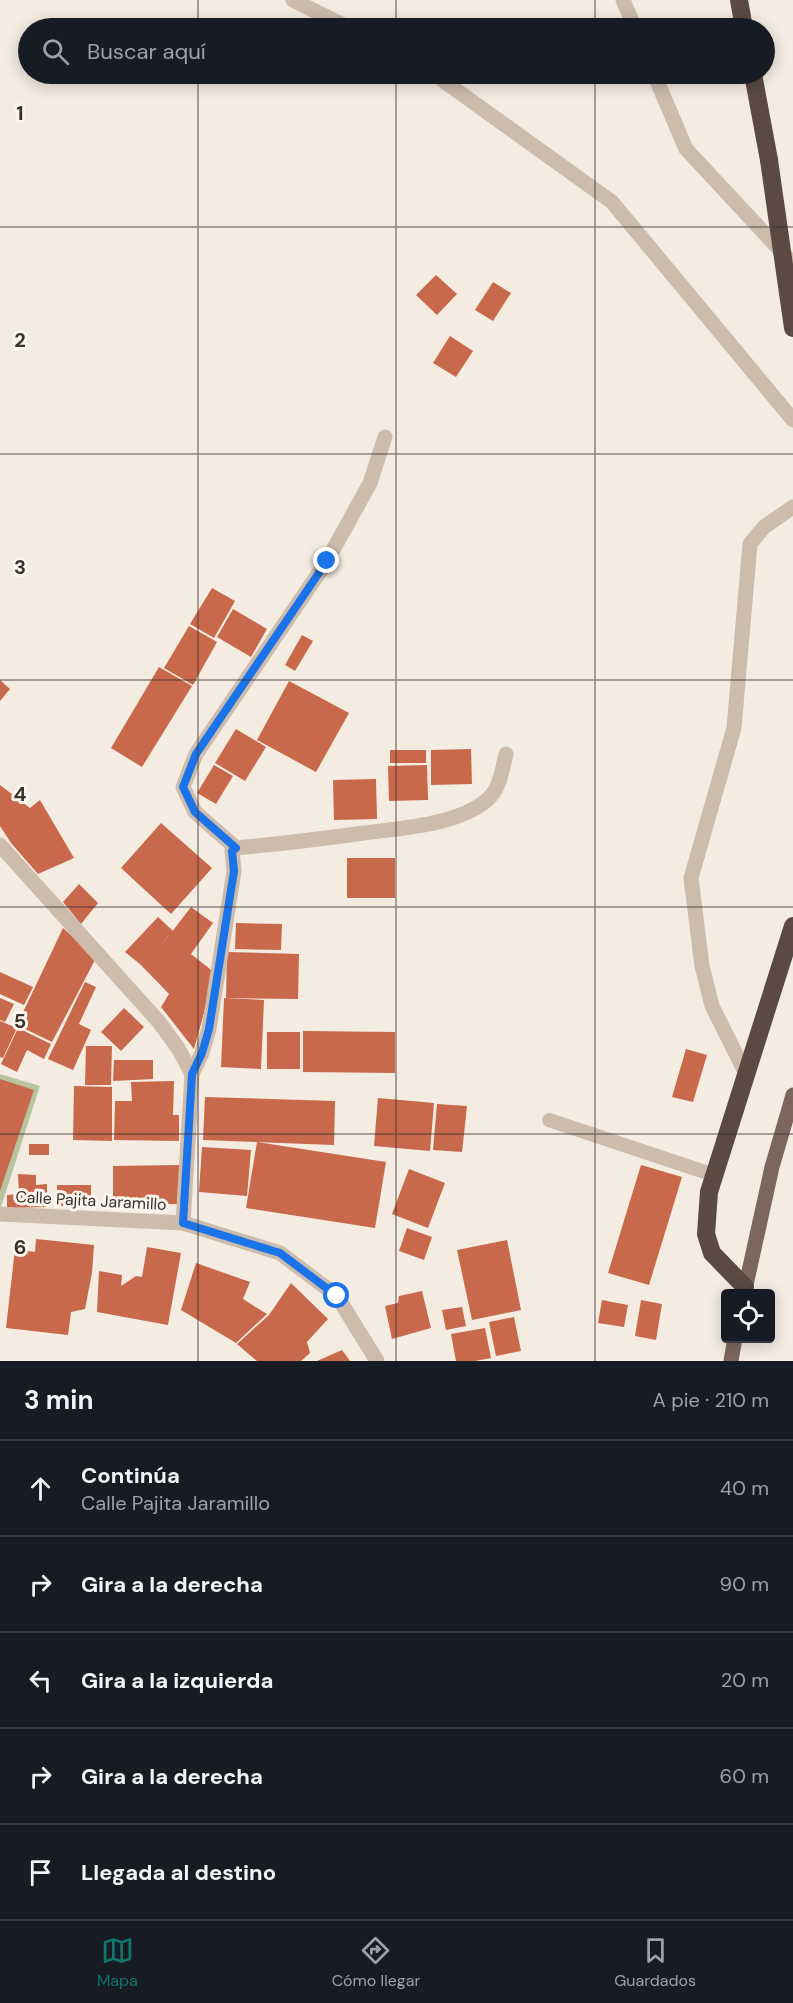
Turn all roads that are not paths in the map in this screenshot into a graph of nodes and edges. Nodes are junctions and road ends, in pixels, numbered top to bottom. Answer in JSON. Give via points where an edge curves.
{"nodes":[{"id":1,"x":293,"y":0,"type":"edge"},
{"id":2,"x":623,"y":0,"type":"edge"},
{"id":3,"x":739,"y":0,"type":"edge"},
{"id":4,"x":330,"y":18,"type":"edge"},
{"id":5,"x":631,"y":18,"type":"edge"},
{"id":6,"x":742,"y":18,"type":"edge"},
{"id":7,"x":448,"y":84,"type":"edge"},
{"id":8,"x":658,"y":84,"type":"edge"},
{"id":9,"x":755,"y":84,"type":"edge"},
{"id":10,"x":793,"y":264,"type":"edge"},
{"id":11,"x":793,"y":328,"type":"edge"},
{"id":12,"x":793,"y":420,"type":"edge"},
{"id":13,"x":385,"y":437,"type":"dead end"},
{"id":14,"x":793,"y":507,"type":"edge"},
{"id":15,"x":506,"y":754,"type":"dead end"},
{"id":16,"x":0,"y":845,"type":"edge"},
{"id":17,"x":236,"y":848,"type":"junction"},
{"id":18,"x":793,"y":926,"type":"edge"},
{"id":19,"x":192,"y":1074,"type":"junction"},
{"id":20,"x":746,"y":1074,"type":"junction"},
{"id":21,"x":793,"y":1095,"type":"edge"},
{"id":22,"x":549,"y":1120,"type":"dead end"},
{"id":23,"x":714,"y":1175,"type":"junction"},
{"id":24,"x":0,"y":1214,"type":"edge"},
{"id":25,"x":183,"y":1223,"type":"junction"},
{"id":26,"x":743,"y":1289,"type":"edge"},
{"id":27,"x":744,"y":1289,"type":"edge"},
{"id":28,"x":734,"y":1343,"type":"edge"},
{"id":29,"x":377,"y":1361,"type":"edge"},
{"id":30,"x":731,"y":1361,"type":"edge"}],
"edges":[{"from":1,"to":4,"type":"street"},
{"from":2,"to":5,"type":"street"},
{"from":3,"to":6,"type":"highway"},
{"from":7,"to":12,"type":"street","via":[[612,202]]},
{"from":8,"to":10,"type":"street","via":[[686,149]]},
{"from":9,"to":11,"type":"highway","bridge":true},
{"from":13,"to":17,"type":"street","via":[[370,483],[327,561],[196,754],[183,787],[195,812]]},
{"from":14,"to":20,"type":"street","via":[[764,527],[750,544],[734,728],[691,878],[702,966],[712,1006]]},
{"from":15,"to":17,"type":"street","via":[[498,785],[489,799],[471,812],[411,826]]},
{"from":16,"to":19,"type":"street","via":[[159,1022]]},
{"from":17,"to":19,"type":"street","via":[[232,851],[234,871],[209,1029]]},
{"from":18,"to":20,"type":"highway"},
{"from":19,"to":25,"type":"street"},
{"from":20,"to":23,"type":"highway"},
{"from":21,"to":27,"type":"main road"},
{"from":22,"to":23,"type":"lane"},
{"from":23,"to":26,"type":"highway","via":[[706,1234],[712,1253]]},
{"from":24,"to":25,"type":"street","name":"Calle Pajita Jaramillo"},
{"from":25,"to":29,"type":"street","name":"Calle Pajita Jaramillo","via":[[280,1253],[337,1296]]},
{"from":28,"to":30,"type":"main road"}]}
